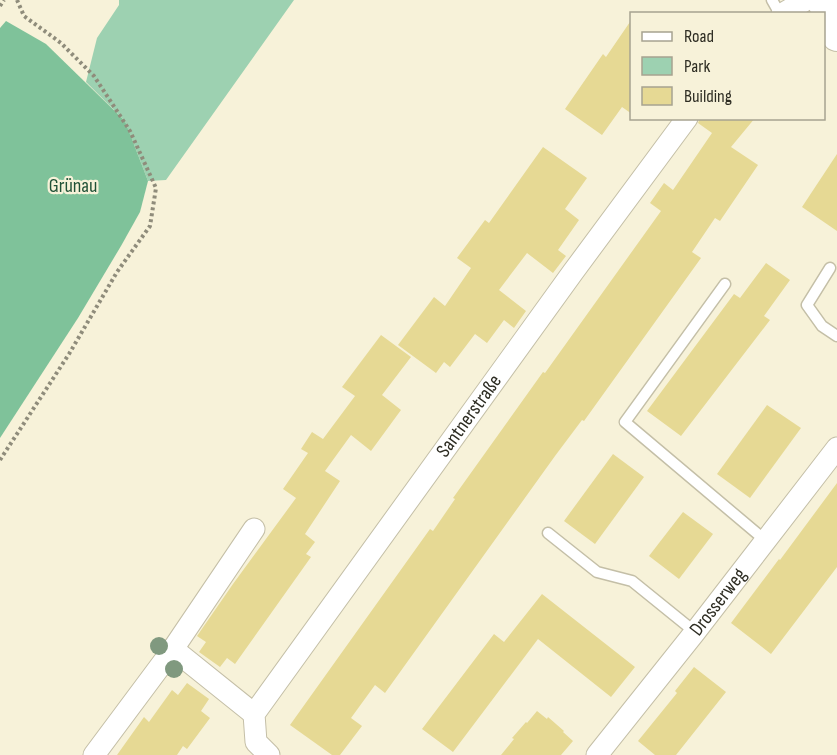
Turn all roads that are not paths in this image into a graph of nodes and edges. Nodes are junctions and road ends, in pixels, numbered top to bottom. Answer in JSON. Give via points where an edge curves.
{"nodes":[{"id":1,"x":806,"y":0,"type":"edge"},
{"id":2,"x":822,"y":0,"type":"edge"},
{"id":3,"x":785,"y":12,"type":"edge"},
{"id":4,"x":837,"y":36,"type":"edge"},
{"id":5,"x":686,"y":120,"type":"edge"},
{"id":6,"x":830,"y":268,"type":"dead end"},
{"id":7,"x":725,"y":284,"type":"dead end"},
{"id":8,"x":837,"y":336,"type":"edge"},
{"id":9,"x":837,"y":448,"type":"edge"},
{"id":10,"x":254,"y":529,"type":"dead end"},
{"id":11,"x":548,"y":533,"type":"dead end"},
{"id":12,"x":765,"y":541,"type":"junction"},
{"id":13,"x":695,"y":632,"type":"junction"},
{"id":14,"x":173,"y":649,"type":"junction"},
{"id":15,"x":254,"y":714,"type":"junction"},
{"id":16,"x":94,"y":755,"type":"edge"},
{"id":17,"x":270,"y":755,"type":"edge"},
{"id":18,"x":597,"y":755,"type":"edge"}],
"edges":[{"from":1,"to":3,"type":"street"},
{"from":2,"to":4,"type":"street"},
{"from":5,"to":15,"type":"street","name":"Santnerstraße"},
{"from":6,"to":8,"type":"lane","via":[[807,305],[822,326]]},
{"from":7,"to":12,"type":"lane","via":[[625,422]]},
{"from":9,"to":12,"type":"street","name":"Drosserweg"},
{"from":10,"to":14,"type":"street"},
{"from":11,"to":13,"type":"lane","via":[[597,572],[632,581]]},
{"from":12,"to":13,"type":"street","name":"Drosserweg"},
{"from":13,"to":18,"type":"street","name":"Drosserweg"},
{"from":14,"to":15,"type":"street"},
{"from":14,"to":16,"type":"street"},
{"from":15,"to":17,"type":"street","via":[[256,742]]}]}
